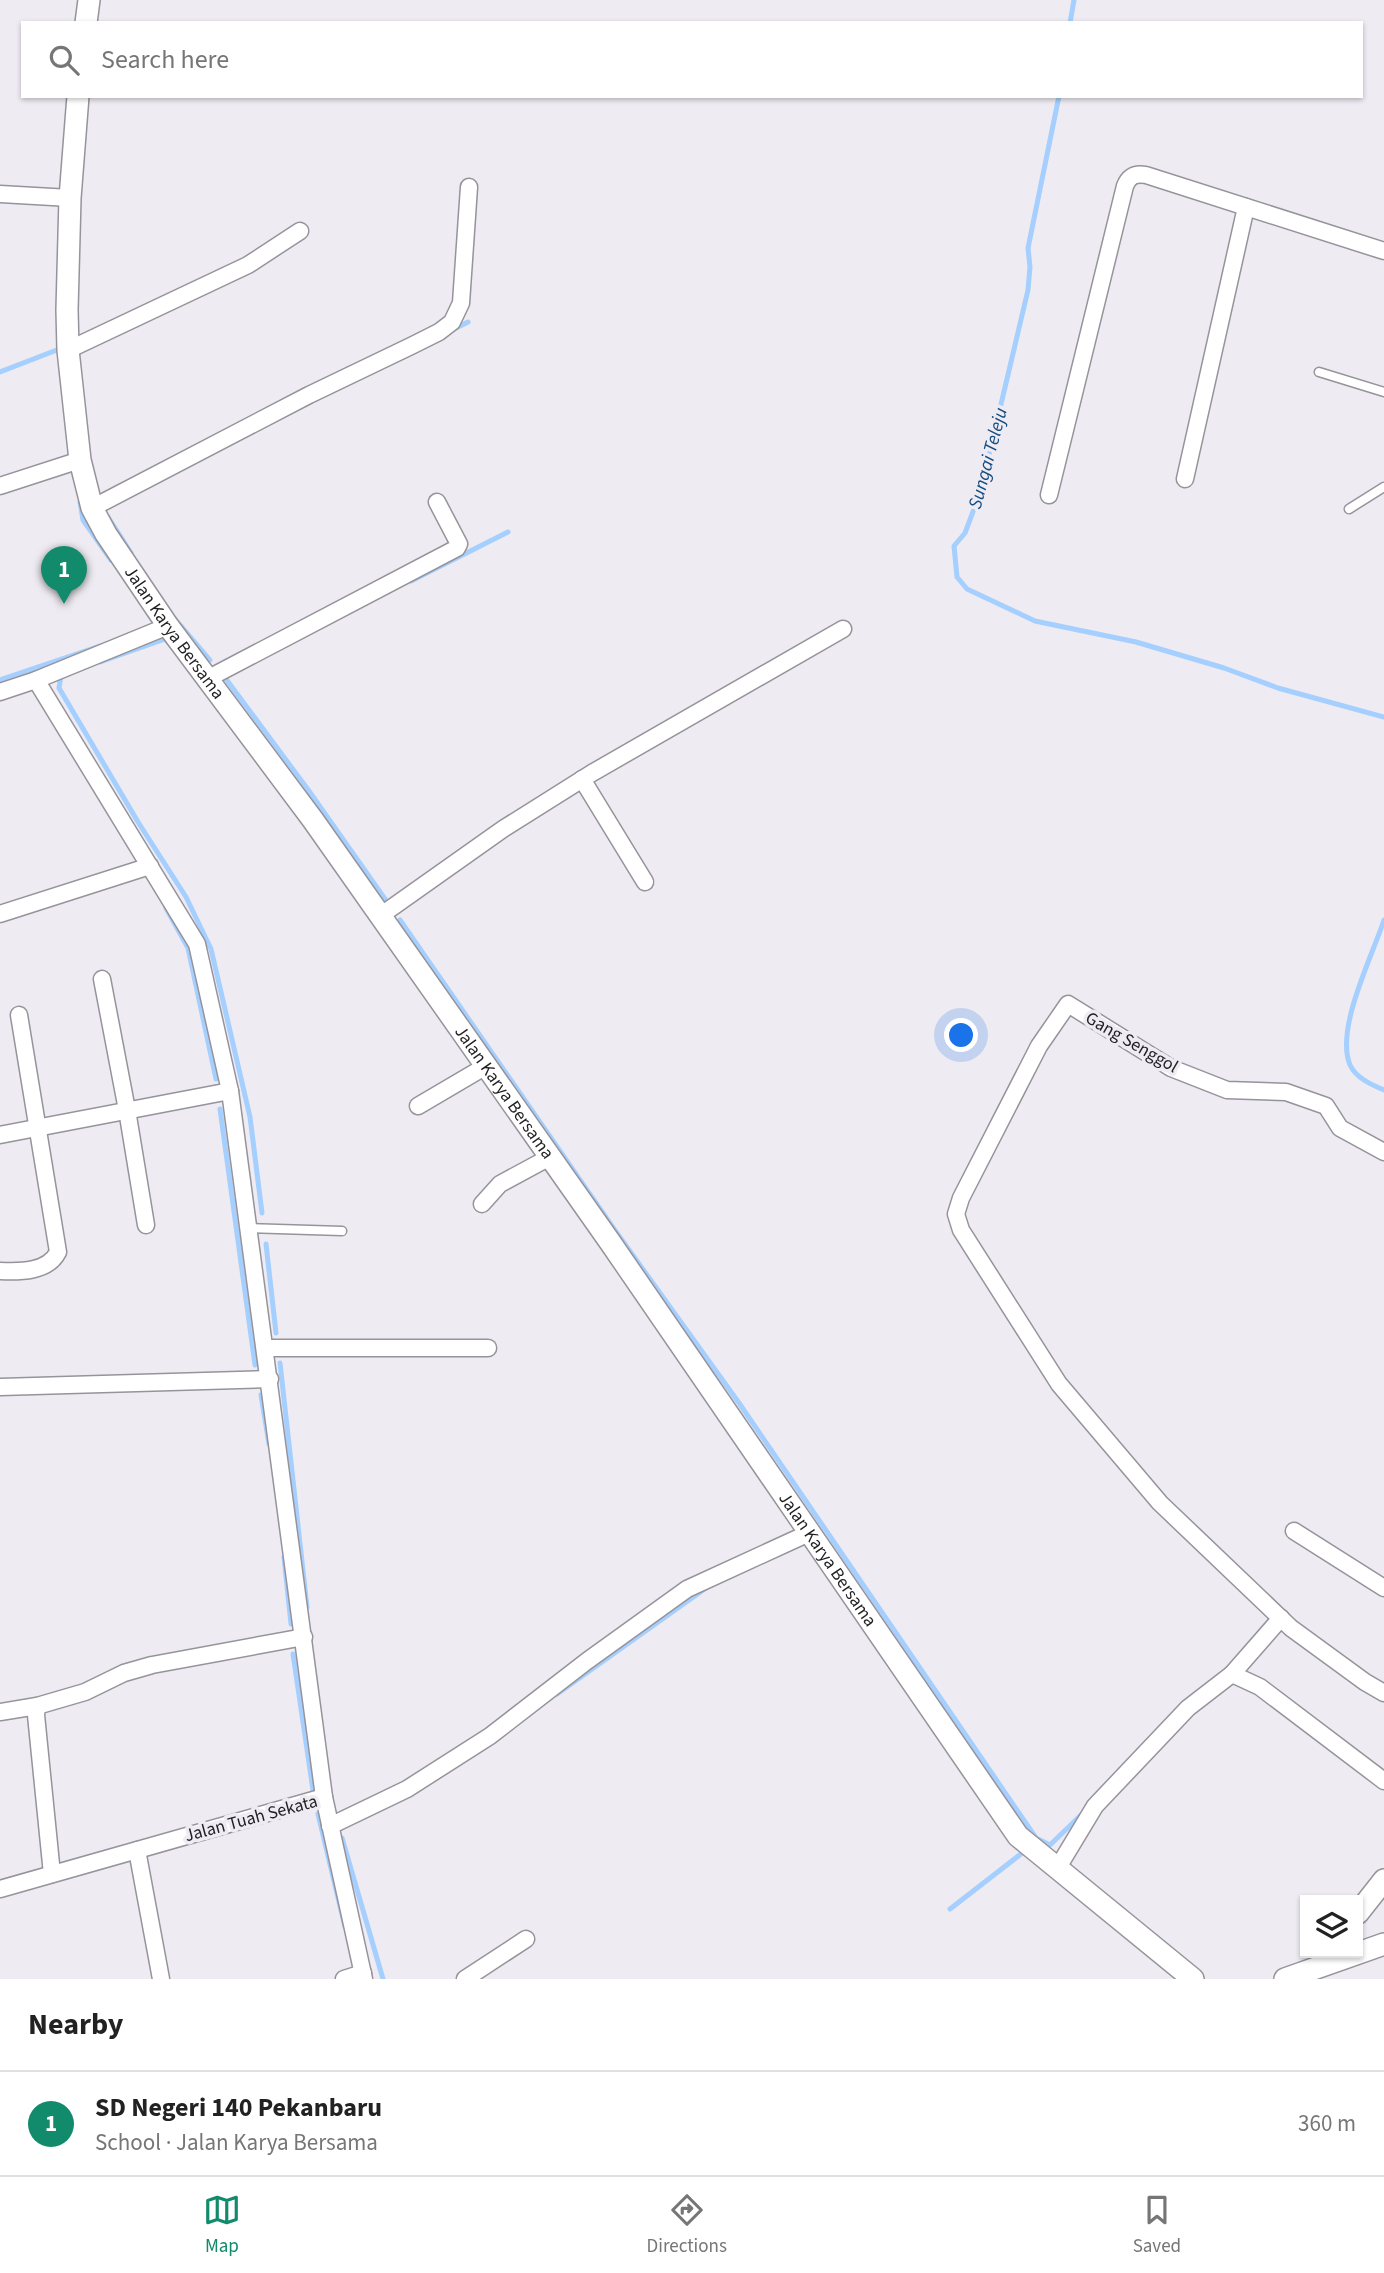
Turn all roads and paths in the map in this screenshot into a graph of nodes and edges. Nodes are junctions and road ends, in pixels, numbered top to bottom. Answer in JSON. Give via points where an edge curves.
{"nodes":[{"id":1,"x":89,"y":0,"type":"edge"},
{"id":2,"x":86,"y":21,"type":"edge"},
{"id":3,"x":78,"y":98,"type":"edge"},
{"id":4,"x":469,"y":187,"type":"dead end"},
{"id":5,"x":0,"y":194,"type":"edge"},
{"id":6,"x":71,"y":198,"type":"junction"},
{"id":7,"x":1246,"y":207,"type":"junction"},
{"id":8,"x":300,"y":231,"type":"dead end"},
{"id":9,"x":1384,"y":251,"type":"edge"},
{"id":10,"x":68,"y":349,"type":"junction"},
{"id":11,"x":1319,"y":372,"type":"dead end"},
{"id":12,"x":1384,"y":392,"type":"edge"},
{"id":13,"x":80,"y":460,"type":"junction"},
{"id":14,"x":1185,"y":479,"type":"dead end"},
{"id":15,"x":0,"y":486,"type":"edge"},
{"id":16,"x":1384,"y":486,"type":"edge"},
{"id":17,"x":1049,"y":495,"type":"dead end"},
{"id":18,"x":437,"y":502,"type":"dead end"},
{"id":19,"x":92,"y":508,"type":"junction"},
{"id":20,"x":1349,"y":509,"type":"dead end"},
{"id":21,"x":168,"y":626,"type":"junction"},
{"id":22,"x":843,"y":629,"type":"dead end"},
{"id":23,"x":207,"y":678,"type":"junction"},
{"id":24,"x":36,"y":680,"type":"junction"},
{"id":25,"x":0,"y":692,"type":"edge"},
{"id":26,"x":582,"y":779,"type":"junction"},
{"id":27,"x":150,"y":866,"type":"junction"},
{"id":28,"x":645,"y":882,"type":"dead end"},
{"id":29,"x":0,"y":914,"type":"edge"},
{"id":30,"x":380,"y":916,"type":"junction"},
{"id":31,"x":102,"y":979,"type":"dead end"},
{"id":32,"x":19,"y":1015,"type":"dead end"},
{"id":33,"x":486,"y":1066,"type":"junction"},
{"id":34,"x":230,"y":1091,"type":"junction"},
{"id":35,"x":418,"y":1106,"type":"dead end"},
{"id":36,"x":127,"y":1111,"type":"junction"},
{"id":37,"x":39,"y":1128,"type":"junction"},
{"id":38,"x":0,"y":1135,"type":"edge"},
{"id":39,"x":1384,"y":1152,"type":"edge"},
{"id":40,"x":550,"y":1157,"type":"junction"},
{"id":41,"x":482,"y":1204,"type":"dead end"},
{"id":42,"x":145,"y":1225,"type":"dead end"},
{"id":43,"x":250,"y":1228,"type":"junction"},
{"id":44,"x":342,"y":1231,"type":"dead end"},
{"id":45,"x":0,"y":1271,"type":"edge"},
{"id":46,"x":266,"y":1348,"type":"junction"},
{"id":47,"x":488,"y":1348,"type":"dead end"},
{"id":48,"x":270,"y":1379,"type":"junction"},
{"id":49,"x":0,"y":1387,"type":"edge"},
{"id":50,"x":1294,"y":1531,"type":"dead end"},
{"id":51,"x":809,"y":1533,"type":"junction"},
{"id":52,"x":1384,"y":1588,"type":"edge"},
{"id":53,"x":1281,"y":1618,"type":"junction"},
{"id":54,"x":304,"y":1637,"type":"junction"},
{"id":55,"x":1232,"y":1674,"type":"junction"},
{"id":56,"x":1384,"y":1693,"type":"edge"},
{"id":57,"x":37,"y":1706,"type":"junction"},
{"id":58,"x":0,"y":1712,"type":"edge"},
{"id":59,"x":1384,"y":1780,"type":"edge"},
{"id":60,"x":324,"y":1797,"type":"junction"},
{"id":61,"x":330,"y":1826,"type":"junction"},
{"id":62,"x":137,"y":1850,"type":"junction"},
{"id":63,"x":1057,"y":1869,"type":"junction"},
{"id":64,"x":52,"y":1874,"type":"junction"},
{"id":65,"x":1384,"y":1880,"type":"edge"},
{"id":66,"x":0,"y":1889,"type":"edge"},
{"id":67,"x":1363,"y":1907,"type":"edge"},
{"id":68,"x":527,"y":1939,"type":"dead end"},
{"id":69,"x":1384,"y":1944,"type":"edge"},
{"id":70,"x":1322,"y":1960,"type":"edge"},
{"id":71,"x":364,"y":1976,"type":"edge"},
{"id":72,"x":161,"y":1979,"type":"edge"},
{"id":73,"x":344,"y":1979,"type":"edge"},
{"id":74,"x":464,"y":1979,"type":"edge"},
{"id":75,"x":1193,"y":1979,"type":"edge"},
{"id":76,"x":1285,"y":1979,"type":"edge"}],
"edges":[{"from":1,"to":2,"type":"street"},
{"from":3,"to":6,"type":"street","name":"Jalan Karya Bersama"},
{"from":4,"to":19,"type":"street","via":[[460,303],[452,322]]},
{"from":5,"to":6,"type":"street"},
{"from":6,"to":10,"type":"street","name":"Jalan Karya Bersama"},
{"from":7,"to":9,"type":"street"},
{"from":7,"to":14,"type":"street"},
{"from":7,"to":17,"type":"street","via":[[1142,174],[1128,180]]},
{"from":8,"to":10,"type":"street","via":[[248,265]]},
{"from":10,"to":13,"type":"street","name":"Jalan Karya Bersama"},
{"from":11,"to":12,"type":"lane"},
{"from":13,"to":15,"type":"street"},
{"from":13,"to":19,"type":"street","name":"Jalan Karya Bersama"},
{"from":16,"to":20,"type":"lane"},
{"from":18,"to":23,"type":"street","via":[[457,536],[457,548]]},
{"from":19,"to":21,"type":"street","name":"Jalan Karya Bersama"},
{"from":21,"to":23,"type":"street","name":"Jalan Karya Bersama"},
{"from":21,"to":24,"type":"street"},
{"from":22,"to":26,"type":"street"},
{"from":23,"to":30,"type":"street","name":"Jalan Karya Bersama"},
{"from":24,"to":25,"type":"street"},
{"from":24,"to":27,"type":"street"},
{"from":26,"to":28,"type":"street"},
{"from":26,"to":30,"type":"street"},
{"from":27,"to":29,"type":"street"},
{"from":27,"to":34,"type":"street","via":[[197,944]]},
{"from":30,"to":33,"type":"street","name":"Jalan Karya Bersama"},
{"from":31,"to":36,"type":"street"},
{"from":32,"to":37,"type":"street"},
{"from":33,"to":35,"type":"street"},
{"from":33,"to":40,"type":"street","name":"Jalan Karya Bersama"},
{"from":34,"to":36,"type":"street"},
{"from":34,"to":43,"type":"street"},
{"from":36,"to":37,"type":"street"},
{"from":36,"to":42,"type":"street"},
{"from":37,"to":38,"type":"street"},
{"from":37,"to":45,"type":"street","via":[[58,1252],[54,1261],[41,1268]]},
{"from":39,"to":53,"type":"street","name":"Gang Senggol","via":[[1340,1128],[1326,1106],[1286,1092],[1227,1090],[1171,1068],[1068,1004],[1039,1046],[956,1214],[961,1230],[1059,1384],[1160,1503]]},
{"from":40,"to":41,"type":"street","via":[[500,1184]]},
{"from":40,"to":51,"type":"street","name":"Jalan Karya Bersama"},
{"from":43,"to":44,"type":"lane"},
{"from":43,"to":46,"type":"street"},
{"from":46,"to":47,"type":"street"},
{"from":46,"to":48,"type":"street"},
{"from":48,"to":49,"type":"street"},
{"from":48,"to":54,"type":"street"},
{"from":50,"to":52,"type":"street"},
{"from":51,"to":61,"type":"street","via":[[687,1589],[490,1736],[407,1788]]},
{"from":51,"to":63,"type":"street","name":"Jalan Karya Bersama","via":[[1018,1836]]},
{"from":53,"to":55,"type":"street"},
{"from":53,"to":56,"type":"street"},
{"from":54,"to":57,"type":"street","via":[[152,1665]]},
{"from":54,"to":60,"type":"street"},
{"from":55,"to":59,"type":"street","via":[[1259,1688]]},
{"from":55,"to":63,"type":"street","via":[[1188,1708],[1095,1806]]},
{"from":57,"to":58,"type":"street"},
{"from":57,"to":64,"type":"street"},
{"from":60,"to":61,"type":"street","name":"Jalan Tuah Sekata"},
{"from":60,"to":62,"type":"street","name":"Jalan Tuah Sekata"},
{"from":61,"to":71,"type":"street","name":"Jalan Tuah Sekata"},
{"from":62,"to":64,"type":"street","name":"Jalan Tuah Sekata"},
{"from":62,"to":72,"type":"street"},
{"from":63,"to":75,"type":"street","name":"Jalan Karya Bersama"},
{"from":64,"to":66,"type":"street","name":"Jalan Tuah Sekata"},
{"from":65,"to":67,"type":"street"},
{"from":68,"to":74,"type":"street"},
{"from":69,"to":70,"type":"street"},
{"from":70,"to":76,"type":"street"},
{"from":71,"to":73,"type":"street"}]}
